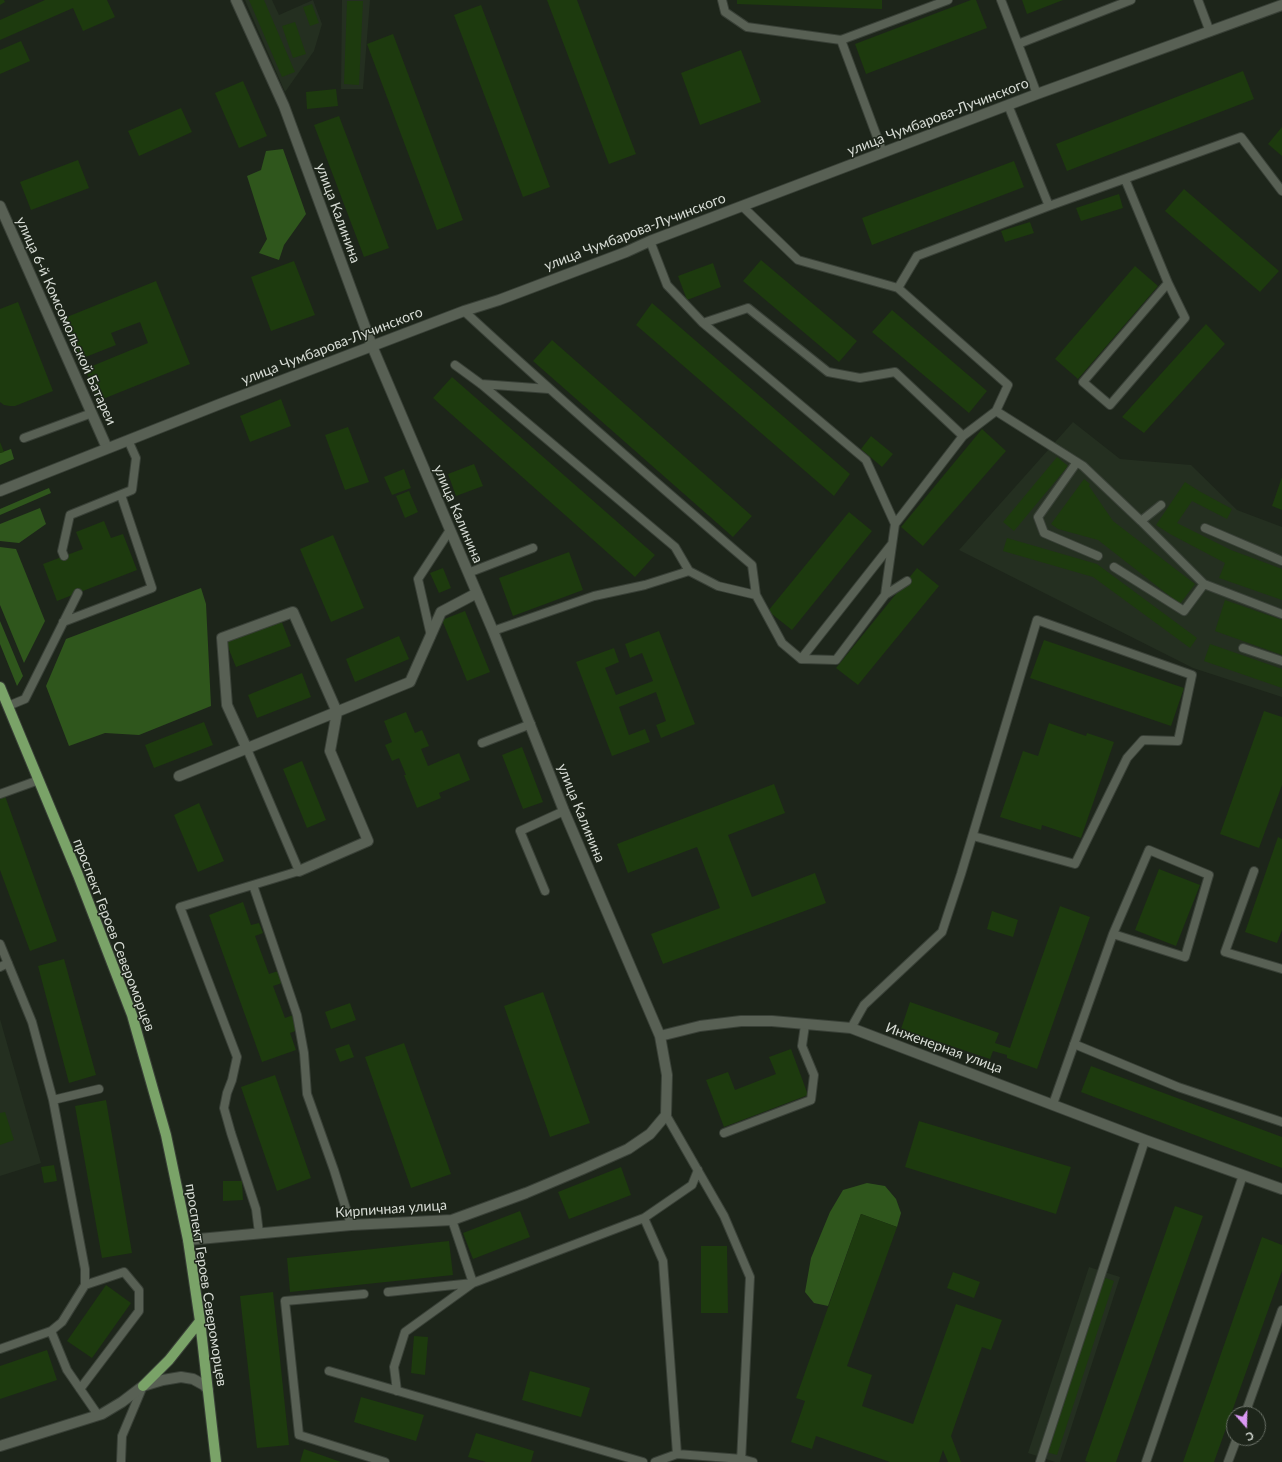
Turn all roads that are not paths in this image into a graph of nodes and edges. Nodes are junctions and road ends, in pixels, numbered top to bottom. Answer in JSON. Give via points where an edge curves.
{"nodes":[{"id":1,"x":236,"y":0,"type":"edge"},
{"id":2,"x":722,"y":0,"type":"edge"},
{"id":3,"x":948,"y":0,"type":"edge"},
{"id":4,"x":1001,"y":0,"type":"edge"},
{"id":5,"x":1131,"y":0,"type":"edge"},
{"id":6,"x":1198,"y":0,"type":"edge"},
{"id":7,"x":1282,"y":5,"type":"edge"},
{"id":8,"x":1210,"y":32,"type":"junction"},
{"id":9,"x":841,"y":40,"type":"junction"},
{"id":10,"x":1018,"y":44,"type":"junction"},
{"id":11,"x":1037,"y":94,"type":"junction"},
{"id":12,"x":1008,"y":105,"type":"junction"},
{"id":13,"x":883,"y":153,"type":"junction"},
{"id":14,"x":1124,"y":179,"type":"junction"},
{"id":15,"x":1282,"y":191,"type":"edge"},
{"id":16,"x":0,"y":206,"type":"edge"},
{"id":17,"x":742,"y":206,"type":"junction"},
{"id":18,"x":1049,"y":206,"type":"junction"},
{"id":19,"x":650,"y":241,"type":"junction"},
{"id":20,"x":1168,"y":284,"type":"junction"},
{"id":21,"x":898,"y":288,"type":"junction"},
{"id":22,"x":464,"y":311,"type":"junction"},
{"id":23,"x":703,"y":323,"type":"junction"},
{"id":24,"x":372,"y":346,"type":"junction"},
{"id":25,"x":455,"y":365,"type":"dead end"},
{"id":26,"x":481,"y":384,"type":"junction"},
{"id":27,"x":548,"y":389,"type":"junction"},
{"id":28,"x":996,"y":411,"type":"junction"},
{"id":29,"x":92,"y":413,"type":"junction"},
{"id":30,"x":963,"y":436,"type":"junction"},
{"id":31,"x":24,"y":438,"type":"dead end"},
{"id":32,"x":128,"y":440,"type":"junction"},
{"id":33,"x":107,"y":448,"type":"junction"},
{"id":34,"x":1077,"y":462,"type":"junction"},
{"id":35,"x":0,"y":491,"type":"edge"},
{"id":36,"x":121,"y":495,"type":"junction"},
{"id":37,"x":1161,"y":506,"type":"dead end"},
{"id":38,"x":1141,"y":521,"type":"junction"},
{"id":39,"x":895,"y":524,"type":"junction"},
{"id":40,"x":1205,"y":528,"type":"dead end"},
{"id":41,"x":450,"y":530,"type":"junction"},
{"id":42,"x":892,"y":544,"type":"junction"},
{"id":43,"x":533,"y":548,"type":"dead end"},
{"id":44,"x":64,"y":556,"type":"dead end"},
{"id":45,"x":1098,"y":556,"type":"dead end"},
{"id":46,"x":1282,"y":562,"type":"edge"},
{"id":47,"x":1114,"y":567,"type":"dead end"},
{"id":48,"x":689,"y":571,"type":"junction"},
{"id":49,"x":468,"y":573,"type":"junction"},
{"id":50,"x":907,"y":581,"type":"dead end"},
{"id":51,"x":1204,"y":584,"type":"junction"},
{"id":52,"x":78,"y":593,"type":"dead end"},
{"id":53,"x":477,"y":593,"type":"junction"},
{"id":54,"x":756,"y":595,"type":"junction"},
{"id":55,"x":885,"y":595,"type":"junction"},
{"id":56,"x":1282,"y":614,"type":"edge"},
{"id":57,"x":63,"y":622,"type":"junction"},
{"id":58,"x":493,"y":631,"type":"junction"},
{"id":59,"x":431,"y":636,"type":"junction"},
{"id":60,"x":1243,"y":648,"type":"dead end"},
{"id":61,"x":801,"y":659,"type":"junction"},
{"id":62,"x":1282,"y":661,"type":"edge"},
{"id":63,"x":0,"y":687,"type":"edge"},
{"id":64,"x":8,"y":706,"type":"junction"},
{"id":65,"x":337,"y":712,"type":"junction"},
{"id":66,"x":531,"y":724,"type":"junction"},
{"id":67,"x":482,"y":743,"type":"dead end"},
{"id":68,"x":247,"y":749,"type":"junction"},
{"id":69,"x":179,"y":776,"type":"dead end"},
{"id":70,"x":39,"y":780,"type":"junction"},
{"id":71,"x":0,"y":794,"type":"edge"},
{"id":72,"x":564,"y":811,"type":"junction"},
{"id":73,"x":973,"y":836,"type":"junction"},
{"id":74,"x":300,"y":871,"type":"junction"},
{"id":75,"x":1254,"y":871,"type":"dead end"},
{"id":76,"x":253,"y":885,"type":"junction"},
{"id":77,"x":545,"y":891,"type":"dead end"},
{"id":78,"x":1113,"y":934,"type":"junction"},
{"id":79,"x":0,"y":944,"type":"edge"},
{"id":80,"x":8,"y":963,"type":"junction"},
{"id":81,"x":0,"y":967,"type":"edge"},
{"id":82,"x":1282,"y":969,"type":"edge"},
{"id":83,"x":805,"y":1025,"type":"junction"},
{"id":84,"x":851,"y":1028,"type":"junction"},
{"id":85,"x":660,"y":1036,"type":"junction"},
{"id":86,"x":1074,"y":1044,"type":"junction"},
{"id":87,"x":98,"y":1089,"type":"dead end"},
{"id":88,"x":53,"y":1100,"type":"junction"},
{"id":89,"x":1053,"y":1104,"type":"junction"},
{"id":90,"x":666,"y":1114,"type":"junction"},
{"id":91,"x":1282,"y":1122,"type":"edge"},
{"id":92,"x":724,"y":1133,"type":"dead end"},
{"id":93,"x":1145,"y":1140,"type":"junction"},
{"id":94,"x":698,"y":1170,"type":"junction"},
{"id":95,"x":1243,"y":1175,"type":"junction"},
{"id":96,"x":1282,"y":1189,"type":"edge"},
{"id":97,"x":644,"y":1218,"type":"junction"},
{"id":98,"x":452,"y":1220,"type":"junction"},
{"id":99,"x":351,"y":1225,"type":"junction"},
{"id":100,"x":259,"y":1233,"type":"junction"},
{"id":101,"x":188,"y":1240,"type":"junction"},
{"id":102,"x":473,"y":1283,"type":"junction"},
{"id":103,"x":85,"y":1285,"type":"junction"},
{"id":104,"x":388,"y":1292,"type":"dead end"},
{"id":105,"x":364,"y":1294,"type":"dead end"},
{"id":106,"x":1282,"y":1310,"type":"edge"},
{"id":107,"x":200,"y":1321,"type":"junction"},
{"id":108,"x":52,"y":1331,"type":"junction"},
{"id":109,"x":0,"y":1349,"type":"edge"},
{"id":110,"x":329,"y":1371,"type":"dead end"},
{"id":111,"x":143,"y":1386,"type":"junction"},
{"id":112,"x":80,"y":1389,"type":"junction"},
{"id":113,"x":208,"y":1390,"type":"junction"},
{"id":114,"x":397,"y":1391,"type":"junction"},
{"id":115,"x":1248,"y":1406,"type":"edge"},
{"id":116,"x":98,"y":1415,"type":"junction"},
{"id":117,"x":0,"y":1446,"type":"edge"},
{"id":118,"x":1234,"y":1446,"type":"edge"},
{"id":119,"x":677,"y":1454,"type":"junction"},
{"id":120,"x":742,"y":1461,"type":"edge"},
{"id":121,"x":121,"y":1462,"type":"edge"},
{"id":122,"x":216,"y":1462,"type":"edge"},
{"id":123,"x":384,"y":1462,"type":"edge"},
{"id":124,"x":643,"y":1462,"type":"edge"},
{"id":125,"x":655,"y":1462,"type":"edge"},
{"id":126,"x":753,"y":1462,"type":"edge"},
{"id":127,"x":1040,"y":1462,"type":"edge"},
{"id":128,"x":1146,"y":1462,"type":"edge"},
{"id":129,"x":1228,"y":1462,"type":"edge"}],
"edges":[{"from":1,"to":24,"type":"street","name":"улица Калинина","via":[[284,106]]},
{"from":2,"to":9,"type":"lane","via":[[726,12],[747,27]]},
{"from":3,"to":9,"type":"lane"},
{"from":4,"to":10,"type":"lane"},
{"from":5,"to":10,"type":"lane"},
{"from":6,"to":8,"type":"lane"},
{"from":7,"to":8,"type":"street","name":"улица Чумбарова-Лучинского"},
{"from":8,"to":11,"type":"street","name":"улица Чумбарова-Лучинского"},
{"from":9,"to":13,"type":"lane"},
{"from":10,"to":11,"type":"lane"},
{"from":11,"to":12,"type":"street","name":"улица Чумбарова-Лучинского"},
{"from":12,"to":13,"type":"street","name":"улица Чумбарова-Лучинского"},
{"from":12,"to":18,"type":"lane"},
{"from":13,"to":17,"type":"street","name":"улица Чумбарова-Лучинского"},
{"from":14,"to":15,"type":"lane","via":[[1241,137]]},
{"from":14,"to":18,"type":"lane"},
{"from":14,"to":20,"type":"lane"},
{"from":16,"to":29,"type":"street","name":"улица 6-й Комсомольской Батареи"},
{"from":17,"to":19,"type":"street","name":"улица Чумбарова-Лучинского"},
{"from":17,"to":21,"type":"lane","via":[[798,260]]},
{"from":18,"to":21,"type":"lane","via":[[917,256]]},
{"from":19,"to":22,"type":"street","name":"улица Чумбарова-Лучинского"},
{"from":19,"to":23,"type":"lane","via":[[667,286]]},
{"from":20,"to":20,"type":"lane","via":[[1185,318],[1110,405],[1083,382]]},
{"from":21,"to":28,"type":"lane","via":[[1008,385]]},
{"from":22,"to":24,"type":"street","name":"улица Чумбарова-Лучинского"},
{"from":22,"to":27,"type":"lane"},
{"from":23,"to":30,"type":"lane","via":[[748,308],[828,372],[860,378],[895,372]]},
{"from":23,"to":39,"type":"lane","via":[[866,460]]},
{"from":24,"to":32,"type":"street","name":"улица Чумбарова-Лучинского"},
{"from":24,"to":41,"type":"street","name":"улица Калинина"},
{"from":25,"to":26,"type":"lane"},
{"from":26,"to":27,"type":"lane"},
{"from":26,"to":48,"type":"lane","via":[[675,547]]},
{"from":27,"to":54,"type":"lane","via":[[752,565]]},
{"from":28,"to":30,"type":"lane"},
{"from":28,"to":34,"type":"lane"},
{"from":29,"to":31,"type":"lane"},
{"from":29,"to":33,"type":"street","name":"улица 6-й Комсомольской Батареи"},
{"from":30,"to":39,"type":"lane"},
{"from":32,"to":33,"type":"street","name":"улица Чумбарова-Лучинского"},
{"from":32,"to":36,"type":"lane","via":[[136,458],[132,490]]},
{"from":33,"to":35,"type":"street","name":"улица Чумбарова-Лучинского"},
{"from":34,"to":38,"type":"lane"},
{"from":34,"to":45,"type":"lane","via":[[1038,517],[1044,533]]},
{"from":36,"to":44,"type":"lane","via":[[70,515],[62,551]]},
{"from":36,"to":57,"type":"lane","via":[[152,588]]},
{"from":37,"to":38,"type":"lane"},
{"from":38,"to":51,"type":"lane"},
{"from":39,"to":42,"type":"lane"},
{"from":40,"to":46,"type":"lane"},
{"from":41,"to":49,"type":"street","name":"улица Калинина"},
{"from":41,"to":59,"type":"lane","via":[[418,579]]},
{"from":42,"to":55,"type":"lane"},
{"from":42,"to":61,"type":"lane"},
{"from":43,"to":49,"type":"lane"},
{"from":47,"to":51,"type":"lane","via":[[1184,612]]},
{"from":48,"to":54,"type":"lane","via":[[718,586]]},
{"from":48,"to":58,"type":"lane","via":[[645,585],[594,596]]},
{"from":49,"to":53,"type":"street","name":"улица Калинина"},
{"from":50,"to":55,"type":"lane"},
{"from":51,"to":56,"type":"lane"},
{"from":52,"to":57,"type":"lane"},
{"from":53,"to":58,"type":"street","name":"улица Калинина"},
{"from":53,"to":59,"type":"street","via":[[441,612]]},
{"from":54,"to":61,"type":"lane","via":[[782,644]]},
{"from":55,"to":61,"type":"lane","via":[[836,660]]},
{"from":57,"to":64,"type":"lane","via":[[25,699]]},
{"from":58,"to":66,"type":"street","name":"улица Калинина"},
{"from":59,"to":65,"type":"street","via":[[410,682]]},
{"from":60,"to":62,"type":"lane"},
{"from":63,"to":64,"type":"main road","name":"проспект Героев Североморцев"},
{"from":64,"to":70,"type":"main road","name":"проспект Героев Североморцев"},
{"from":65,"to":68,"type":"street"},
{"from":65,"to":68,"type":"street","via":[[293,612],[222,638],[227,705]]},
{"from":65,"to":74,"type":"street","via":[[330,751],[368,841]]},
{"from":66,"to":67,"type":"lane"},
{"from":66,"to":72,"type":"street","name":"улица Калинина"},
{"from":68,"to":69,"type":"street"},
{"from":68,"to":74,"type":"lane"},
{"from":70,"to":71,"type":"lane"},
{"from":70,"to":101,"type":"main road","name":"проспект Героев Североморцев","via":[[132,1015],[166,1135]]},
{"from":72,"to":77,"type":"lane","via":[[520,831]]},
{"from":72,"to":85,"type":"street","name":"улица Калинина"},
{"from":73,"to":73,"type":"lane","via":[[1075,864],[1127,758],[1143,740],[1178,741],[1192,675],[1037,620]]},
{"from":73,"to":84,"type":"lane","via":[[942,932],[864,1005]]},
{"from":74,"to":76,"type":"lane"},
{"from":75,"to":82,"type":"lane","via":[[1225,952]]},
{"from":76,"to":99,"type":"lane","via":[[297,1015],[304,1053],[307,1094]]},
{"from":76,"to":100,"type":"lane","via":[[180,907],[237,1057],[224,1108],[256,1209]]},
{"from":78,"to":78,"type":"lane","via":[[1185,957],[1209,875],[1149,850]]},
{"from":78,"to":86,"type":"lane"},
{"from":79,"to":80,"type":"lane"},
{"from":80,"to":81,"type":"lane"},
{"from":80,"to":88,"type":"lane","via":[[32,1022]]},
{"from":83,"to":84,"type":"street","name":"Инженерная улица"},
{"from":83,"to":85,"type":"street","name":"Инженерная улица","via":[[740,1021],[700,1026]]},
{"from":83,"to":92,"type":"lane","via":[[802,1046],[814,1075],[811,1100]]},
{"from":84,"to":89,"type":"street","name":"Инженерная улица"},
{"from":85,"to":90,"type":"street","via":[[667,1075]]},
{"from":86,"to":89,"type":"lane"},
{"from":86,"to":91,"type":"lane","via":[[1178,1087]]},
{"from":87,"to":88,"type":"lane"},
{"from":88,"to":103,"type":"lane","via":[[85,1269]]},
{"from":89,"to":93,"type":"street","name":"Инженерная улица"},
{"from":90,"to":94,"type":"lane"},
{"from":90,"to":98,"type":"street","name":"Кирпичная улица","via":[[650,1134],[628,1149],[526,1193]]},
{"from":93,"to":95,"type":"street","name":"Инженерная улица"},
{"from":93,"to":127,"type":"lane"},
{"from":94,"to":97,"type":"lane","via":[[692,1186]]},
{"from":94,"to":120,"type":"lane","via":[[724,1216],[750,1277]]},
{"from":95,"to":96,"type":"street","name":"Инженерная улица"},
{"from":95,"to":128,"type":"lane"},
{"from":97,"to":102,"type":"lane"},
{"from":97,"to":119,"type":"lane","via":[[663,1261]]},
{"from":98,"to":99,"type":"street","name":"Кирпичная улица"},
{"from":98,"to":102,"type":"lane"},
{"from":99,"to":100,"type":"street","name":"Кирпичная улица"},
{"from":100,"to":101,"type":"street","name":"Кирпичная улица"},
{"from":101,"to":107,"type":"main road","name":"проспект Героев Североморцев"},
{"from":102,"to":104,"type":"lane"},
{"from":102,"to":114,"type":"lane","via":[[406,1332],[394,1367]]},
{"from":103,"to":108,"type":"lane","via":[[62,1322]]},
{"from":103,"to":112,"type":"lane","via":[[124,1272],[139,1290],[139,1311]]},
{"from":105,"to":123,"type":"lane","via":[[285,1301],[299,1435]]},
{"from":106,"to":115,"type":"lane"},
{"from":107,"to":111,"type":"main road","via":[[169,1360]]},
{"from":107,"to":113,"type":"main road","name":"проспект Героев Североморцев"},
{"from":108,"to":109,"type":"lane"},
{"from":108,"to":112,"type":"lane","via":[[67,1370]]},
{"from":110,"to":114,"type":"lane"},
{"from":111,"to":113,"type":"street","via":[[181,1377],[193,1379]]},
{"from":111,"to":116,"type":"street","via":[[122,1402]]},
{"from":111,"to":121,"type":"lane","via":[[122,1436]]},
{"from":112,"to":116,"type":"lane"},
{"from":113,"to":122,"type":"main road","name":"проспект Героев Североморцев"},
{"from":114,"to":124,"type":"lane"},
{"from":116,"to":117,"type":"street"},
{"from":118,"to":129,"type":"lane"},
{"from":119,"to":120,"type":"lane"},
{"from":119,"to":125,"type":"lane"},
{"from":120,"to":126,"type":"lane"}]}
